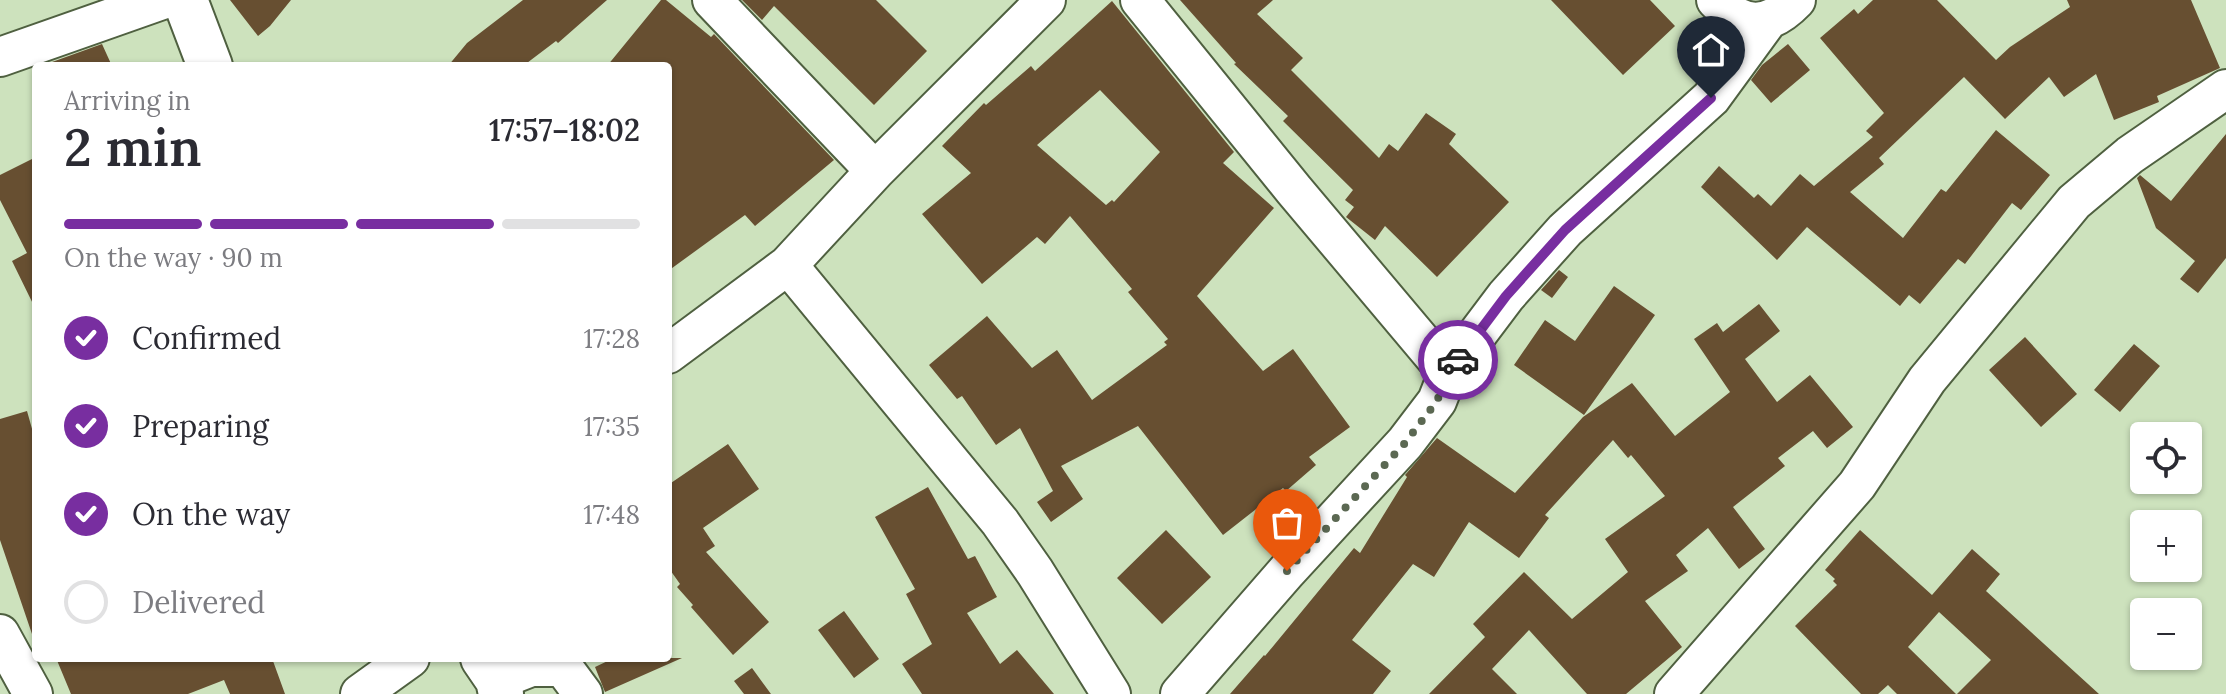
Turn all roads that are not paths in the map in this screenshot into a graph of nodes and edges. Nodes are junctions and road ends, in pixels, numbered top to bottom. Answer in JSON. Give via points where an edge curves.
{"nodes":[{"id":1,"x":162,"y":0,"type":"edge"},
{"id":2,"x":185,"y":0,"type":"edge"},
{"id":3,"x":712,"y":0,"type":"edge"},
{"id":4,"x":1046,"y":0,"type":"edge"},
{"id":5,"x":1140,"y":0,"type":"edge"},
{"id":6,"x":1716,"y":0,"type":"edge"},
{"id":7,"x":1782,"y":10,"type":"edge"},
{"id":8,"x":0,"y":57,"type":"edge"},
{"id":9,"x":208,"y":62,"type":"edge"},
{"id":10,"x":2226,"y":89,"type":"edge"},
{"id":11,"x":875,"y":171,"type":"junction"},
{"id":12,"x":788,"y":265,"type":"junction"},
{"id":13,"x":672,"y":351,"type":"edge"},
{"id":14,"x":1448,"y":373,"type":"junction"},
{"id":15,"x":0,"y":634,"type":"edge"},
{"id":16,"x":404,"y":662,"type":"edge"},
{"id":17,"x":494,"y":677,"type":"edge"},
{"id":18,"x":33,"y":694,"type":"edge"},
{"id":19,"x":360,"y":694,"type":"edge"},
{"id":20,"x":583,"y":694,"type":"edge"},
{"id":21,"x":1111,"y":694,"type":"edge"},
{"id":22,"x":1180,"y":694,"type":"edge"},
{"id":23,"x":1674,"y":694,"type":"edge"}],
"edges":[{"from":1,"to":8,"type":"street"},
{"from":2,"to":9,"type":"main road"},
{"from":3,"to":11,"type":"street"},
{"from":4,"to":11,"type":"street"},
{"from":5,"to":14,"type":"street"},
{"from":6,"to":7,"type":"street","via":[[1731,16],[1749,22]]},
{"from":7,"to":14,"type":"street","via":[[1711,98],[1565,230]]},
{"from":10,"to":23,"type":"street","via":[[2130,155],[2074,202],[1927,380],[1857,485]]},
{"from":11,"to":12,"type":"street"},
{"from":12,"to":13,"type":"street"},
{"from":12,"to":21,"type":"street","via":[[1000,522]]},
{"from":14,"to":22,"type":"street","via":[[1437,401],[1405,443]]},
{"from":15,"to":18,"type":"street"},
{"from":16,"to":19,"type":"street"},
{"from":17,"to":20,"type":"street","via":[[531,667],[563,667]]}]}
